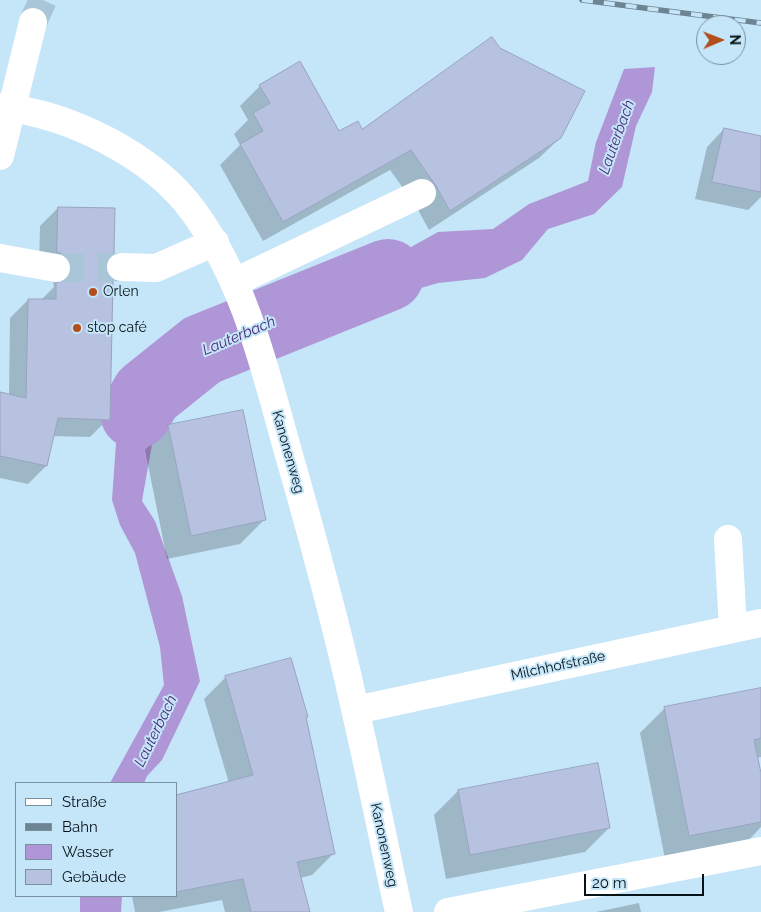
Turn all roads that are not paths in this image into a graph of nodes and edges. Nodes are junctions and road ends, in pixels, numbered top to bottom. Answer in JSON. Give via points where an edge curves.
{"nodes":[{"id":1,"x":33,"y":22,"type":"tunnel mouth"},
{"id":2,"x":6,"y":108,"type":"edge"},
{"id":3,"x":0,"y":156,"type":"edge"},
{"id":4,"x":422,"y":193,"type":"dead end"},
{"id":5,"x":215,"y":242,"type":"junction"},
{"id":6,"x":0,"y":258,"type":"edge"},
{"id":7,"x":121,"y":267,"type":"tunnel mouth"},
{"id":8,"x":56,"y":268,"type":"tunnel mouth"},
{"id":9,"x":235,"y":282,"type":"junction"},
{"id":10,"x":728,"y":539,"type":"dead end"},
{"id":11,"x":761,"y":623,"type":"edge"},
{"id":12,"x":733,"y":629,"type":"junction"},
{"id":13,"x":356,"y":710,"type":"junction"},
{"id":14,"x":761,"y":851,"type":"edge"},
{"id":15,"x":399,"y":912,"type":"edge"},
{"id":16,"x":448,"y":912,"type":"edge"}],
"edges":[{"from":1,"to":2,"type":"street"},
{"from":2,"to":3,"type":"street"},
{"from":2,"to":5,"type":"street","name":"Kanonenweg","via":[[56,120],[130,152],[153,169],[193,210]]},
{"from":4,"to":9,"type":"street"},
{"from":5,"to":7,"type":"street","via":[[156,268]]},
{"from":5,"to":9,"type":"street","name":"Kanonenweg"},
{"from":6,"to":8,"type":"street"},
{"from":9,"to":13,"type":"street","name":"Kanonenweg","via":[[266,374],[322,570]]},
{"from":10,"to":12,"type":"street"},
{"from":11,"to":12,"type":"street","name":"Milchhofstraße"},
{"from":12,"to":13,"type":"street","name":"Milchhofstraße"},
{"from":13,"to":15,"type":"street","name":"Kanonenweg"},
{"from":14,"to":16,"type":"street"}]}
